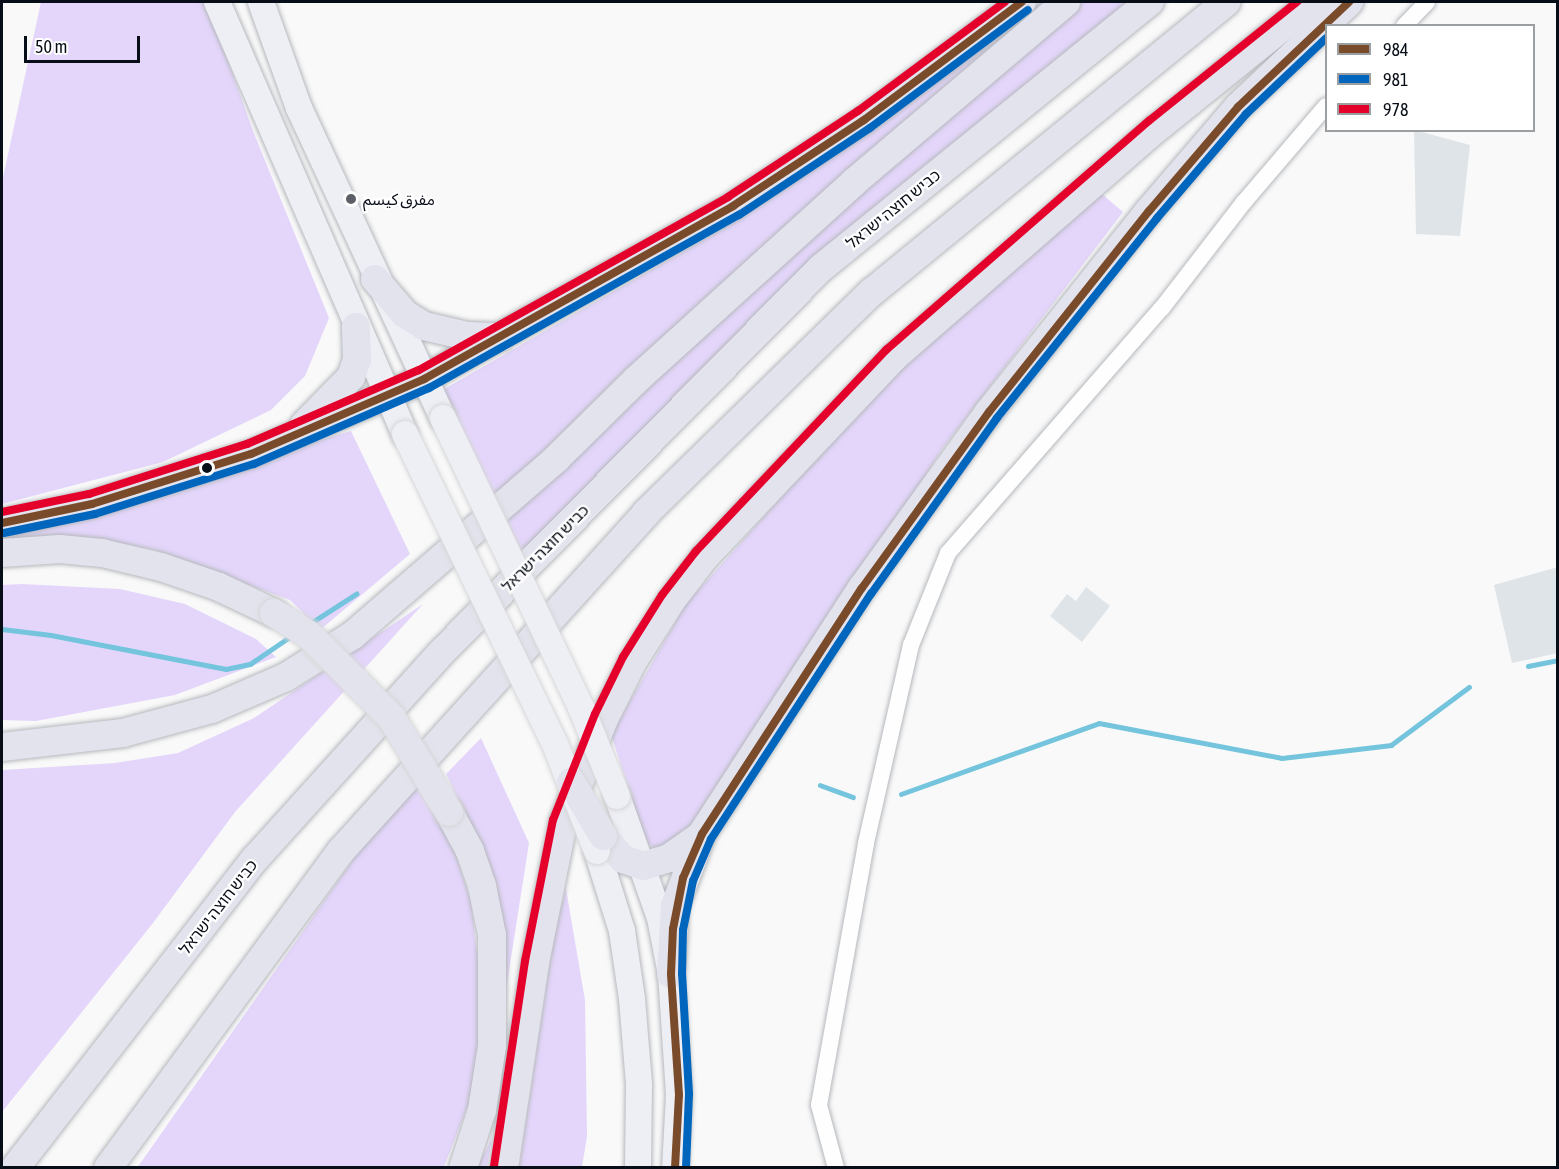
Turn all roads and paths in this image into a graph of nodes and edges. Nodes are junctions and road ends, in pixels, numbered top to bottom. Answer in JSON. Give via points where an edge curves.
{"nodes":[{"id":1,"x":217,"y":2,"type":"edge"},
{"id":2,"x":261,"y":2,"type":"edge"},
{"id":3,"x":1022,"y":2,"type":"edge"},
{"id":4,"x":1066,"y":2,"type":"edge"},
{"id":5,"x":1150,"y":2,"type":"edge"},
{"id":6,"x":1226,"y":2,"type":"edge"},
{"id":7,"x":1313,"y":2,"type":"edge"},
{"id":8,"x":1349,"y":2,"type":"edge"},
{"id":9,"x":1428,"y":2,"type":"edge"},
{"id":10,"x":1326,"y":24,"type":"edge"},
{"id":11,"x":1406,"y":24,"type":"edge"},
{"id":12,"x":1325,"y":25,"type":"edge"},
{"id":13,"x":1325,"y":107,"type":"edge"},
{"id":14,"x":375,"y":279,"type":"junction"},
{"id":15,"x":356,"y":327,"type":"junction"},
{"id":16,"x":503,"y":337,"type":"junction"},
{"id":17,"x":424,"y":379,"type":"junction"},
{"id":18,"x":386,"y":398,"type":"junction"},
{"id":19,"x":291,"y":438,"type":"junction"},
{"id":20,"x":2,"y":523,"type":"edge"},
{"id":21,"x":2,"y":553,"type":"edge"},
{"id":22,"x":2,"y":747,"type":"edge"},
{"id":23,"x":571,"y":782,"type":"joint"},
{"id":24,"x":702,"y":834,"type":"junction"},
{"id":25,"x":600,"y":843,"type":"junction"},
{"id":26,"x":643,"y":866,"type":"junction"},
{"id":27,"x":671,"y":974,"type":"junction"},
{"id":28,"x":15,"y":1167,"type":"edge"},
{"id":29,"x":108,"y":1167,"type":"edge"},
{"id":30,"x":463,"y":1167,"type":"edge"},
{"id":31,"x":504,"y":1167,"type":"edge"},
{"id":32,"x":638,"y":1167,"type":"edge"},
{"id":33,"x":675,"y":1167,"type":"edge"},
{"id":34,"x":836,"y":1167,"type":"edge"}],
"edges":[{"from":1,"to":15,"type":"main road"},
{"from":2,"to":14,"type":"main road","via":[[299,108]]},
{"from":3,"to":16,"type":"highway","via":[[864,120],[733,206]]},
{"from":4,"to":22,"type":"highway","via":[[854,182],[636,380],[556,459],[352,635],[286,677],[212,709],[123,733]]},
{"from":5,"to":28,"type":"highway","name":"כביש חוצה ישראל","via":[[821,268],[443,651],[254,860]]},
{"from":6,"to":29,"type":"highway","via":[[872,292],[646,513],[341,851]]},
{"from":7,"to":31,"type":"highway","via":[[1103,174],[893,358],[719,541],[670,601],[604,719],[563,823],[535,963]]},
{"from":8,"to":10,"type":"highway"},
{"from":9,"to":11,"type":"street"},
{"from":12,"to":24,"type":"highway","via":[[1238,107],[1149,211],[989,412],[862,588]]},
{"from":13,"to":34,"type":"street","via":[[1244,202],[1162,308],[948,553],[911,645],[864,854],[819,1105]]},
{"from":14,"to":16,"type":"highway","via":[[405,314],[424,326],[466,336]]},
{"from":14,"to":17,"type":"main road"},
{"from":15,"to":18,"type":"main road"},
{"from":15,"to":19,"type":"highway","via":[[357,360],[351,377]]},
{"from":16,"to":17,"type":"highway"},
{"from":17,"to":18,"type":"highway"},
{"from":17,"to":26,"type":"main road","bridge":true,"via":[[582,710]]},
{"from":18,"to":19,"type":"highway"},
{"from":18,"to":23,"type":"main road","bridge":true},
{"from":19,"to":20,"type":"highway","via":[[92,504]]},
{"from":21,"to":30,"type":"highway","bridge":true,"via":[[60,549],[102,553],[180,573],[274,613],[309,635],[391,717],[470,851],[483,886],[492,936],[492,1046],[482,1110]]},
{"from":23,"to":25,"type":"highway","bridge":true},
{"from":24,"to":26,"type":"highway","via":[[692,845],[669,858]]},
{"from":24,"to":27,"type":"highway","via":[[675,906]]},
{"from":25,"to":26,"type":"highway","via":[[623,859]]},
{"from":25,"to":32,"type":"main road","via":[[622,931],[632,999],[639,1085]]},
{"from":26,"to":27,"type":"main road","via":[[660,918]]},
{"from":27,"to":33,"type":"main road","via":[[679,1095]]}]}
